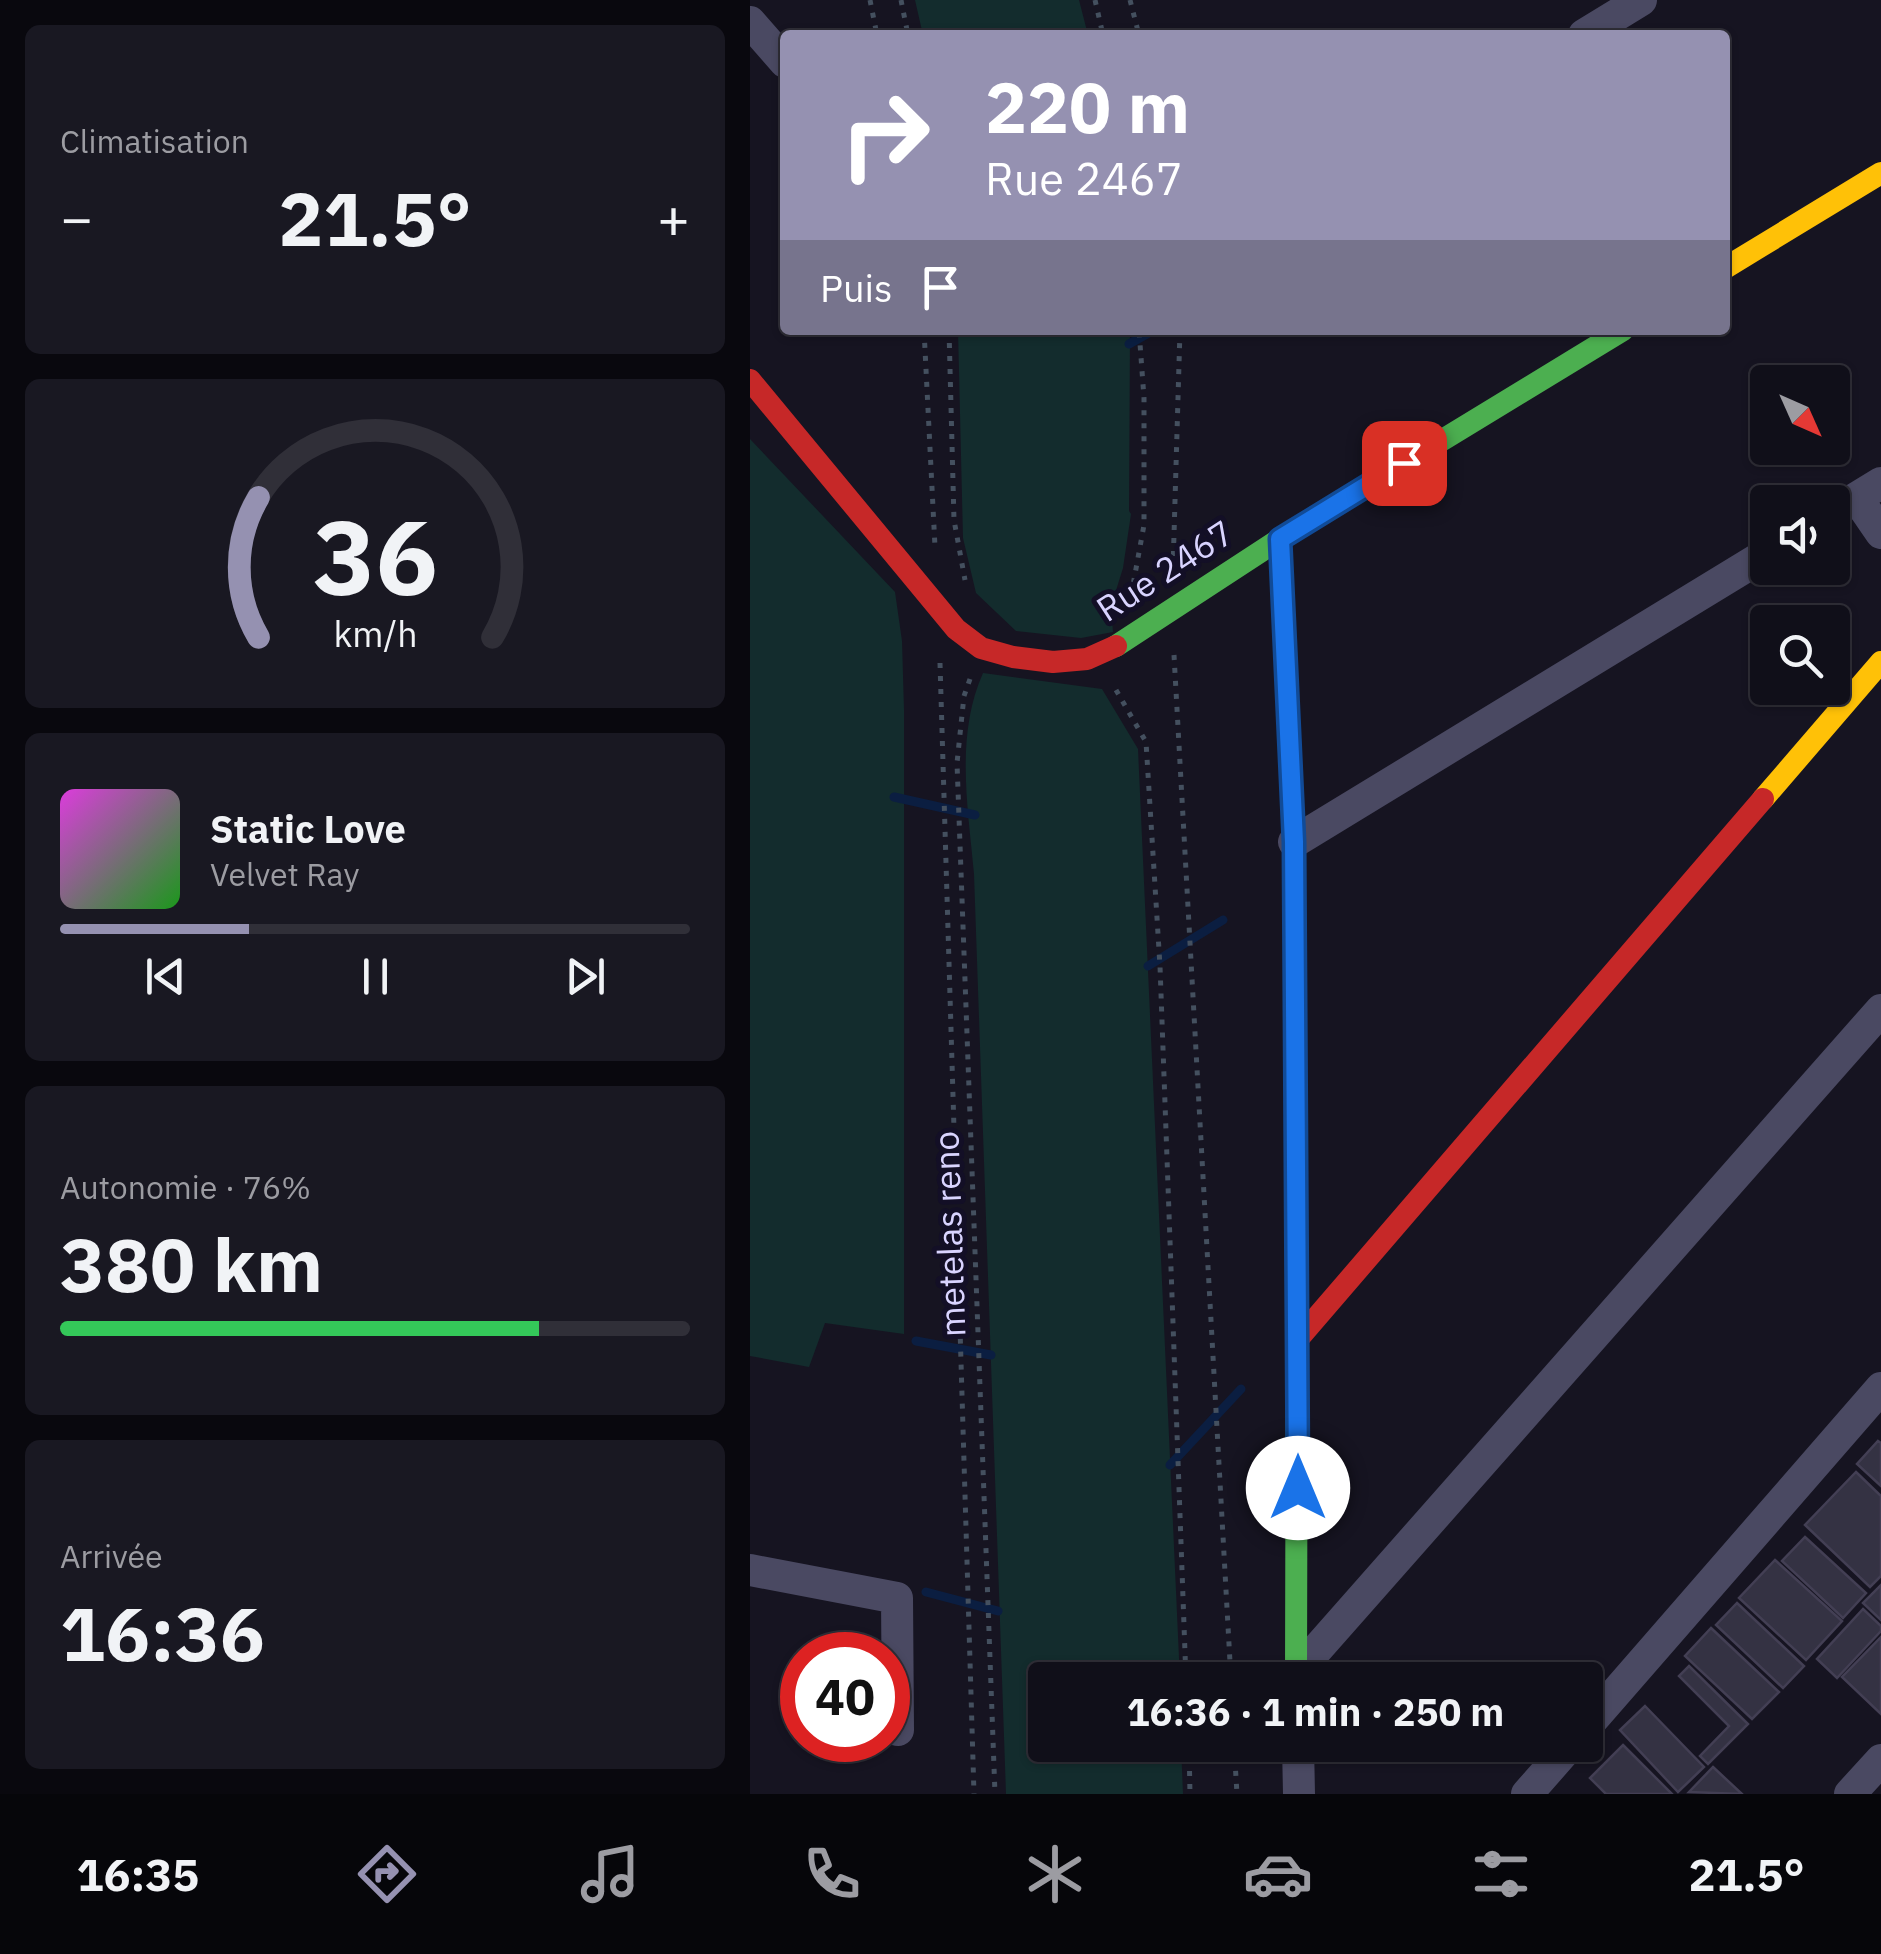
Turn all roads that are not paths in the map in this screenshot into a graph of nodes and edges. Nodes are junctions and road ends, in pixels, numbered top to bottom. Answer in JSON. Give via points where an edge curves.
{"nodes":[{"id":1,"x":1642,"y":0,"type":"edge"},
{"id":2,"x":750,"y":22,"type":"edge"},
{"id":3,"x":1592,"y":30,"type":"edge"},
{"id":4,"x":780,"y":56,"type":"edge"},
{"id":5,"x":1881,"y":173,"type":"edge"},
{"id":6,"x":1730,"y":265,"type":"edge"},
{"id":7,"x":1615,"y":335,"type":"edge"},
{"id":8,"x":750,"y":380,"type":"edge"},
{"id":9,"x":1857,"y":498,"type":"edge"},
{"id":10,"x":1881,"y":534,"type":"edge"},
{"id":11,"x":1280,"y":539,"type":"junction"},
{"id":12,"x":1750,"y":564,"type":"edge"},
{"id":13,"x":1881,"y":662,"type":"edge"},
{"id":14,"x":1294,"y":842,"type":"junction"},
{"id":15,"x":1881,"y":1010,"type":"edge"},
{"id":16,"x":1298,"y":1340,"type":"junction"},
{"id":17,"x":1881,"y":1388,"type":"edge"},
{"id":18,"x":750,"y":1570,"type":"edge"},
{"id":19,"x":897,"y":1632,"type":"edge"},
{"id":20,"x":1296,"y":1662,"type":"edge"},
{"id":21,"x":1309,"y":1662,"type":"edge"},
{"id":22,"x":1603,"y":1707,"type":"edge"},
{"id":23,"x":1881,"y":1760,"type":"edge"},
{"id":24,"x":1298,"y":1762,"type":"edge"},
{"id":25,"x":1555,"y":1762,"type":"edge"},
{"id":26,"x":1299,"y":1794,"type":"edge"},
{"id":27,"x":1528,"y":1794,"type":"edge"},
{"id":28,"x":1850,"y":1794,"type":"edge"}],
"edges":[{"from":1,"to":3,"type":"street"},
{"from":2,"to":4,"type":"street"},
{"from":5,"to":6,"type":"street"},
{"from":7,"to":11,"type":"street","name":"Rue 2467"},
{"from":8,"to":11,"type":"street","name":"Rue 2467","via":[[956,629],[981,648],[1053,662],[1087,659],[1123,643]]},
{"from":9,"to":10,"type":"street"},
{"from":11,"to":14,"type":"street"},
{"from":12,"to":14,"type":"street"},
{"from":13,"to":16,"type":"street"},
{"from":14,"to":16,"type":"street"},
{"from":15,"to":21,"type":"street"},
{"from":16,"to":20,"type":"street"},
{"from":17,"to":22,"type":"street"},
{"from":18,"to":19,"type":"street","via":[[897,1598]]},
{"from":23,"to":28,"type":"street"},
{"from":24,"to":26,"type":"street"},
{"from":25,"to":27,"type":"street"}]}
